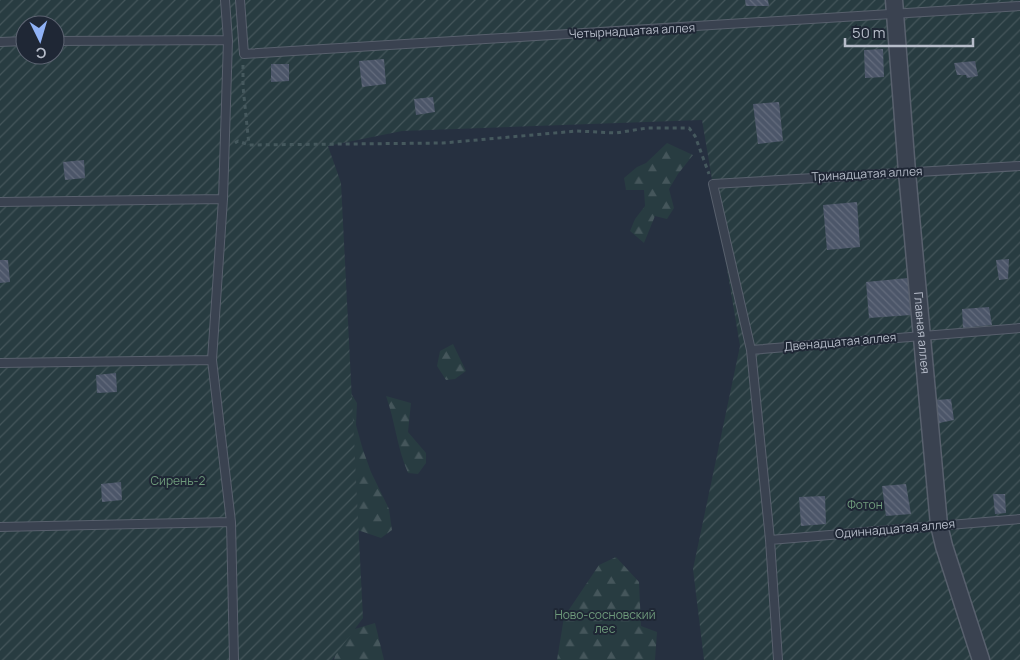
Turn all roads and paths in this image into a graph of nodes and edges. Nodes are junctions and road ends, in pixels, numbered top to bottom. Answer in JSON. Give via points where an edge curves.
{"nodes":[{"id":1,"x":225,"y":0,"type":"edge"},
{"id":2,"x":240,"y":0,"type":"edge"},
{"id":3,"x":1020,"y":6,"type":"edge"},
{"id":4,"x":895,"y":8,"type":"edge"},
{"id":5,"x":228,"y":40,"type":"junction"},
{"id":6,"x":15,"y":41,"type":"edge"},
{"id":7,"x":65,"y":41,"type":"edge"},
{"id":8,"x":0,"y":42,"type":"edge"},
{"id":9,"x":244,"y":54,"type":"junction"},
{"id":10,"x":249,"y":144,"type":"junction"},
{"id":11,"x":225,"y":150,"type":"junction"},
{"id":12,"x":1020,"y":166,"type":"edge"},
{"id":13,"x":907,"y":172,"type":"junction"},
{"id":14,"x":713,"y":184,"type":"junction"},
{"id":15,"x":223,"y":199,"type":"junction"},
{"id":16,"x":0,"y":202,"type":"edge"},
{"id":17,"x":1020,"y":328,"type":"edge"},
{"id":18,"x":922,"y":335,"type":"junction"},
{"id":19,"x":751,"y":350,"type":"junction"},
{"id":20,"x":212,"y":360,"type":"junction"},
{"id":21,"x":0,"y":363,"type":"edge"},
{"id":22,"x":1020,"y":519,"type":"edge"},
{"id":23,"x":231,"y":522,"type":"junction"},
{"id":24,"x":939,"y":525,"type":"junction"},
{"id":25,"x":0,"y":527,"type":"edge"},
{"id":26,"x":770,"y":540,"type":"junction"},
{"id":27,"x":234,"y":660,"type":"edge"},
{"id":28,"x":778,"y":660,"type":"edge"},
{"id":29,"x":981,"y":660,"type":"edge"}],
"edges":[{"from":1,"to":5,"type":"lane"},
{"from":2,"to":9,"type":"lane"},
{"from":3,"to":4,"type":"lane","name":"Четырнадцатая аллея"},
{"from":4,"to":9,"type":"lane","name":"Четырнадцатая аллея"},
{"from":4,"to":13,"type":"street","name":"Главная аллея"},
{"from":5,"to":7,"type":"lane"},
{"from":5,"to":11,"type":"lane"},
{"from":6,"to":8,"type":"lane"},
{"from":9,"to":10,"type":"path","via":[[243,87]]},
{"from":10,"to":11,"type":"path","via":[[238,142]]},
{"from":10,"to":14,"type":"path","via":[[443,143],[577,131],[616,133],[647,128],[689,128]]},
{"from":11,"to":15,"type":"lane"},
{"from":12,"to":13,"type":"lane","name":"Тринадцатая аллея"},
{"from":13,"to":14,"type":"lane","name":"Тринадцатая аллея"},
{"from":13,"to":18,"type":"street","name":"Главная аллея"},
{"from":14,"to":19,"type":"lane"},
{"from":15,"to":16,"type":"lane"},
{"from":15,"to":20,"type":"lane"},
{"from":17,"to":18,"type":"lane","name":"Двенадцатая аллея"},
{"from":18,"to":19,"type":"lane","name":"Двенадцатая аллея"},
{"from":18,"to":24,"type":"street","name":"Главная аллея"},
{"from":19,"to":26,"type":"lane"},
{"from":20,"to":21,"type":"lane"},
{"from":20,"to":23,"type":"lane"},
{"from":22,"to":24,"type":"lane","name":"Одиннадцатая аллея"},
{"from":23,"to":25,"type":"lane"},
{"from":23,"to":27,"type":"lane"},
{"from":24,"to":26,"type":"lane","name":"Одиннадцатая аллея"},
{"from":24,"to":29,"type":"street","name":"Главная аллея"},
{"from":26,"to":28,"type":"lane"}]}
